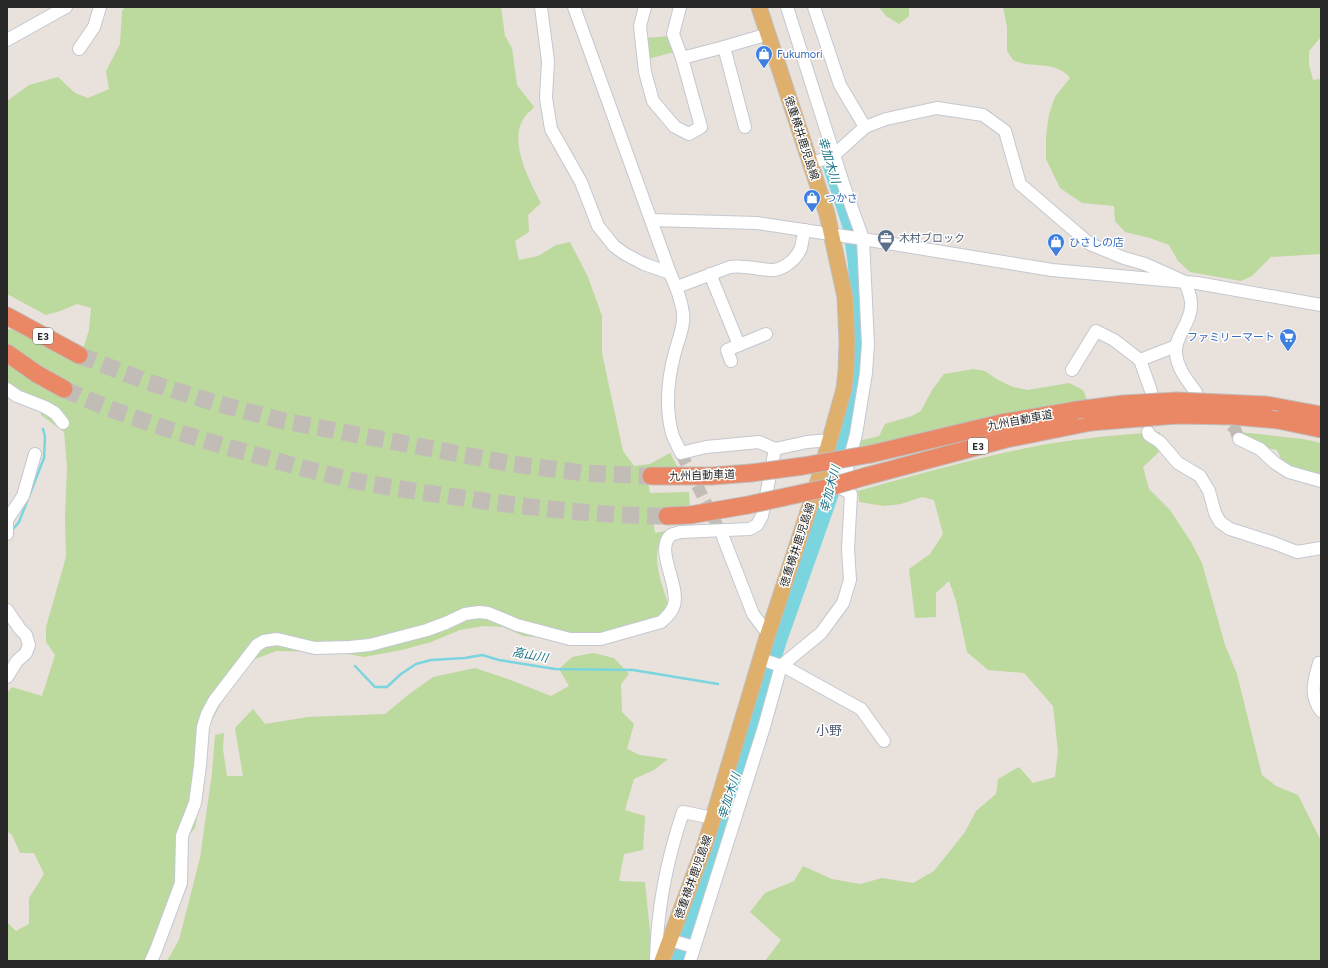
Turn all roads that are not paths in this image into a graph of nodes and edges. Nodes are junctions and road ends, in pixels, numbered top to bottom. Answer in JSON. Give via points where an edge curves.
{"nodes":[{"id":1,"x":66,"y":7,"type":"edge"},
{"id":2,"x":100,"y":7,"type":"edge"},
{"id":3,"x":541,"y":7,"type":"edge"},
{"id":4,"x":574,"y":7,"type":"edge"},
{"id":5,"x":645,"y":7,"type":"edge"},
{"id":6,"x":680,"y":7,"type":"edge"},
{"id":7,"x":759,"y":7,"type":"edge"},
{"id":8,"x":786,"y":7,"type":"edge"},
{"id":9,"x":814,"y":7,"type":"edge"},
{"id":10,"x":768,"y":34,"type":"junction"},
{"id":11,"x":7,"y":40,"type":"edge"},
{"id":12,"x":724,"y":47,"type":"junction"},
{"id":13,"x":79,"y":49,"type":"dead end"},
{"id":14,"x":682,"y":58,"type":"junction"},
{"id":15,"x":745,"y":127,"type":"dead end"},
{"id":16,"x":865,"y":127,"type":"junction"},
{"id":17,"x":833,"y":156,"type":"junction"},
{"id":18,"x":814,"y":162,"type":"junction"},
{"id":19,"x":651,"y":220,"type":"junction"},
{"id":20,"x":804,"y":230,"type":"junction"},
{"id":21,"x":836,"y":236,"type":"junction"},
{"id":22,"x":860,"y":239,"type":"junction"},
{"id":23,"x":670,"y":273,"type":"junction"},
{"id":24,"x":710,"y":274,"type":"junction"},
{"id":25,"x":1185,"y":282,"type":"junction"},
{"id":26,"x":677,"y":287,"type":"junction"},
{"id":27,"x":1321,"y":305,"type":"edge"},
{"id":28,"x":7,"y":316,"type":"edge"},
{"id":29,"x":766,"y":334,"type":"dead end"},
{"id":30,"x":739,"y":345,"type":"junction"},
{"id":31,"x":1176,"y":346,"type":"junction"},
{"id":32,"x":7,"y":353,"type":"edge"},
{"id":33,"x":79,"y":355,"type":"tunnel mouth"},
{"id":34,"x":1140,"y":360,"type":"junction"},
{"id":35,"x":731,"y":361,"type":"dead end"},
{"id":36,"x":1072,"y":370,"type":"dead end"},
{"id":37,"x":7,"y":389,"type":"edge"},
{"id":38,"x":64,"y":389,"type":"tunnel mouth"},
{"id":39,"x":1151,"y":391,"type":"dead end"},
{"id":40,"x":1196,"y":392,"type":"dead end"},
{"id":41,"x":1321,"y":415,"type":"edge"},
{"id":42,"x":64,"y":422,"type":"dead end"},
{"id":43,"x":1321,"y":429,"type":"edge"},
{"id":44,"x":1148,"y":432,"type":"dead end"},
{"id":45,"x":830,"y":440,"type":"junction"},
{"id":46,"x":1239,"y":440,"type":"tunnel mouth"},
{"id":47,"x":775,"y":448,"type":"junction"},
{"id":48,"x":34,"y":454,"type":"dead end"},
{"id":49,"x":651,"y":476,"type":"tunnel mouth"},
{"id":50,"x":822,"y":476,"type":"junction"},
{"id":51,"x":1321,"y":481,"type":"edge"},
{"id":52,"x":839,"y":487,"type":"junction"},
{"id":53,"x":667,"y":516,"type":"tunnel mouth"},
{"id":54,"x":7,"y":520,"type":"edge"},
{"id":55,"x":7,"y":534,"type":"edge"},
{"id":56,"x":723,"y":537,"type":"tunnel mouth"},
{"id":57,"x":1321,"y":548,"type":"edge"},
{"id":58,"x":7,"y":610,"type":"edge"},
{"id":59,"x":768,"y":634,"type":"junction"},
{"id":60,"x":761,"y":659,"type":"junction"},
{"id":61,"x":1321,"y":663,"type":"edge"},
{"id":62,"x":780,"y":666,"type":"junction"},
{"id":63,"x":7,"y":677,"type":"edge"},
{"id":64,"x":1321,"y":711,"type":"edge"},
{"id":65,"x":884,"y":741,"type":"dead end"},
{"id":66,"x":713,"y":818,"type":"junction"},
{"id":67,"x":670,"y":940,"type":"junction"},
{"id":68,"x":694,"y":947,"type":"junction"},
{"id":69,"x":151,"y":961,"type":"edge"},
{"id":70,"x":656,"y":961,"type":"edge"},
{"id":71,"x":662,"y":961,"type":"edge"},
{"id":72,"x":690,"y":961,"type":"edge"}],
"edges":[{"from":1,"to":11,"type":"street"},
{"from":2,"to":13,"type":"street","via":[[94,27]]},
{"from":3,"to":23,"type":"street","via":[[548,62],[546,98],[551,129],[582,182],[598,226],[614,246],[625,254]]},
{"from":4,"to":19,"type":"street"},
{"from":5,"to":14,"type":"street","via":[[640,26],[645,72],[653,101],[675,127],[689,134],[701,127]]},
{"from":6,"to":14,"type":"street","via":[[673,34]]},
{"from":7,"to":10,"type":"main road","name":"徳重横井鹿児島線"},
{"from":8,"to":17,"type":"street"},
{"from":9,"to":16,"type":"street","via":[[840,85]]},
{"from":10,"to":12,"type":"street"},
{"from":10,"to":18,"type":"main road","name":"徳重横井鹿児島線"},
{"from":12,"to":14,"type":"street"},
{"from":12,"to":15,"type":"street"},
{"from":16,"to":17,"type":"street"},
{"from":16,"to":25,"type":"street","via":[[886,119],[937,108],[983,115],[1005,131],[1020,184],[1090,244]]},
{"from":17,"to":18,"type":"street"},
{"from":17,"to":22,"type":"street"},
{"from":18,"to":21,"type":"main road","name":"徳重横井鹿児島線","via":[[827,214]]},
{"from":19,"to":20,"type":"street","via":[[757,223]]},
{"from":19,"to":23,"type":"street"},
{"from":20,"to":21,"type":"street"},
{"from":20,"to":24,"type":"street","via":[[801,248],[788,265],[770,270],[737,266]]},
{"from":21,"to":22,"type":"street"},
{"from":21,"to":45,"type":"main road","name":"徳重横井鹿児島線","via":[[845,296],[847,342],[844,389]]},
{"from":22,"to":25,"type":"street","via":[[1052,270]]},
{"from":22,"to":52,"type":"street","via":[[868,344],[866,373],[856,434]]},
{"from":23,"to":26,"type":"street"},
{"from":24,"to":26,"type":"street"},
{"from":24,"to":30,"type":"street"},
{"from":25,"to":27,"type":"street"},
{"from":25,"to":31,"type":"street","via":[[1191,307]]},
{"from":26,"to":47,"type":"street","via":[[684,314],[668,388],[668,411],[672,434],[681,453],[706,447],[759,442]]},
{"from":28,"to":33,"type":"highway","number":"E3"},
{"from":29,"to":30,"type":"street"},
{"from":30,"to":35,"type":"street","via":[[727,350]]},
{"from":31,"to":34,"type":"street"},
{"from":31,"to":40,"type":"street","via":[[1179,365]]},
{"from":32,"to":38,"type":"highway"},
{"from":34,"to":36,"type":"street","via":[[1114,340],[1096,331]]},
{"from":34,"to":39,"type":"street"},
{"from":37,"to":42,"type":"street","via":[[17,396],[45,407]]},
{"from":41,"to":49,"type":"highway","name":"九州自動車道","number":"E3","bridge":true,"via":[[1266,405],[1177,401],[1123,404],[1001,423],[871,454],[803,466],[712,476]]},
{"from":43,"to":53,"type":"highway","name":"九州自動車道","number":"E3","bridge":true,"via":[[1278,420],[1233,416],[1177,415],[1091,422],[1006,439],[826,488],[748,505],[690,515]]},
{"from":44,"to":57,"type":"street","via":[[1178,463],[1200,476],[1209,490],[1220,522],[1230,529],[1297,552]]},
{"from":45,"to":47,"type":"street"},
{"from":45,"to":50,"type":"main road","name":"徳重横井鹿児島線"},
{"from":46,"to":51,"type":"street","via":[[1260,449],[1289,472]]},
{"from":47,"to":69,"type":"street","via":[[762,516],[757,525],[750,529],[680,532],[671,535],[665,550],[676,594],[669,615],[661,622],[601,639],[570,639],[479,612],[465,614],[427,630],[350,648],[315,648],[277,640],[264,641],[257,645],[207,714],[203,727],[195,803],[182,836],[181,883]]},
{"from":48,"to":54,"type":"street","via":[[23,496]]},
{"from":50,"to":52,"type":"street"},
{"from":50,"to":59,"type":"main road","name":"徳重横井鹿児島線"},
{"from":52,"to":62,"type":"street","via":[[851,494],[848,549],[850,580],[843,603],[821,633]]},
{"from":54,"to":55,"type":"street"},
{"from":56,"to":59,"type":"street","via":[[753,614]]},
{"from":58,"to":63,"type":"street","via":[[26,635],[29,645],[26,653]]},
{"from":59,"to":60,"type":"main road","name":"徳重横井鹿児島線"},
{"from":60,"to":62,"type":"street"},
{"from":60,"to":66,"type":"main road","name":"徳重横井鹿児島線"},
{"from":61,"to":64,"type":"street","via":[[1312,688]]},
{"from":62,"to":65,"type":"street","via":[[861,709]]},
{"from":62,"to":68,"type":"street","via":[[757,748]]},
{"from":66,"to":67,"type":"main road","name":"徳重横井鹿児島線"},
{"from":66,"to":70,"type":"street","via":[[683,812],[674,838],[661,896]]},
{"from":67,"to":68,"type":"street"},
{"from":67,"to":71,"type":"main road","name":"徳重横井鹿児島線"},
{"from":68,"to":72,"type":"street"}]}
